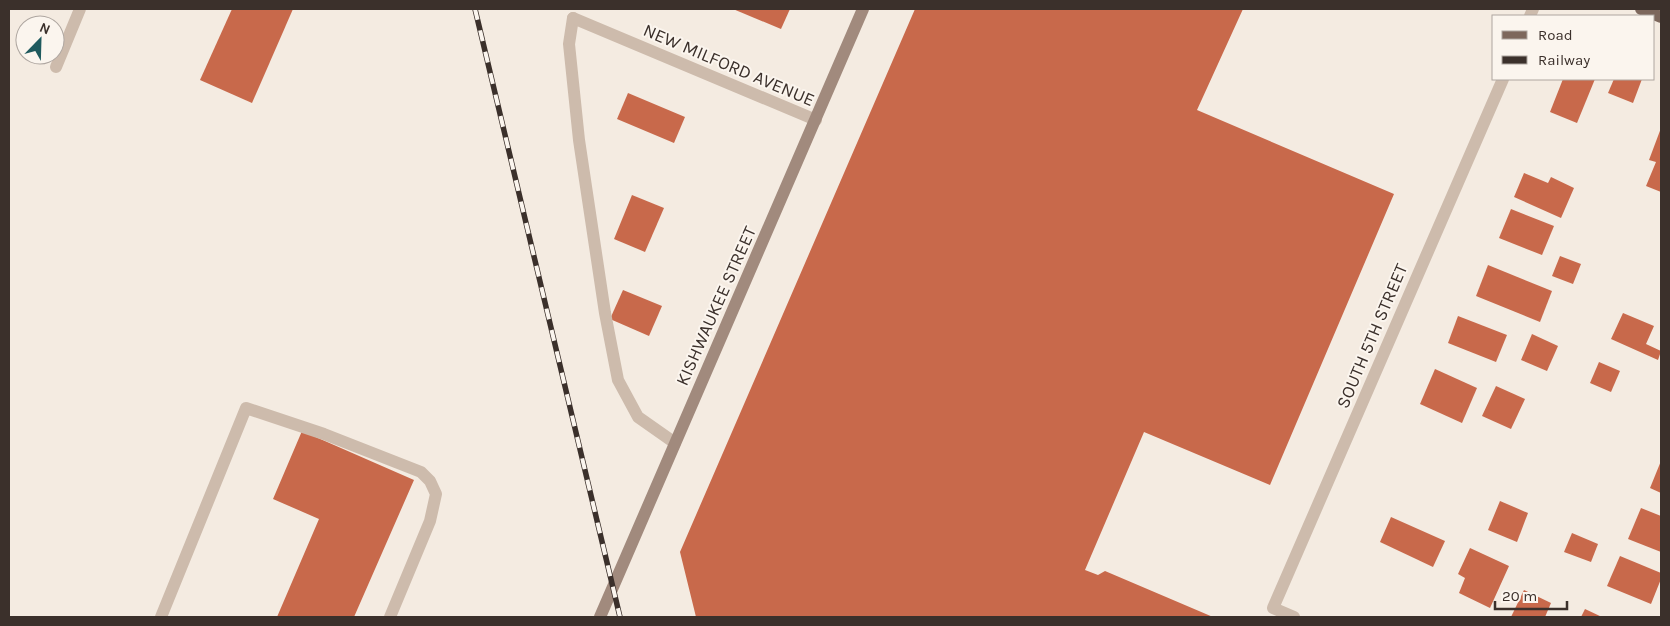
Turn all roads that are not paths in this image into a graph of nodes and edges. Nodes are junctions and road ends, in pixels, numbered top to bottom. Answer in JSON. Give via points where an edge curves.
{"nodes":[{"id":1,"x":80,"y":9,"type":"edge"},
{"id":2,"x":863,"y":9,"type":"edge"},
{"id":3,"x":1641,"y":9,"type":"edge"},
{"id":4,"x":1661,"y":17,"type":"edge"},
{"id":5,"x":56,"y":67,"type":"dead end"},
{"id":6,"x":1503,"y":80,"type":"edge"},
{"id":7,"x":816,"y":120,"type":"junction"},
{"id":8,"x":675,"y":443,"type":"junction"},
{"id":9,"x":160,"y":617,"type":"edge"},
{"id":10,"x":390,"y":617,"type":"edge"},
{"id":11,"x":600,"y":617,"type":"edge"},
{"id":12,"x":1294,"y":617,"type":"edge"}],
"edges":[{"from":1,"to":5,"type":"street"},
{"from":2,"to":7,"type":"street","name":"KISHWAUKEE STREET"},
{"from":3,"to":4,"type":"main road"},
{"from":6,"to":12,"type":"street","name":"SOUTH 5TH STREET","via":[[1273,608]]},
{"from":7,"to":8,"type":"street","name":"KISHWAUKEE STREET"},
{"from":7,"to":8,"type":"street","name":"NEW MILFORD AVENUE","via":[[573,18],[568,44],[579,140],[618,380],[638,417]]},
{"from":8,"to":11,"type":"street","name":"KISHWAUKEE STREET"},
{"from":9,"to":10,"type":"street","via":[[246,408],[421,472],[430,481],[436,494],[430,521]]}]}
